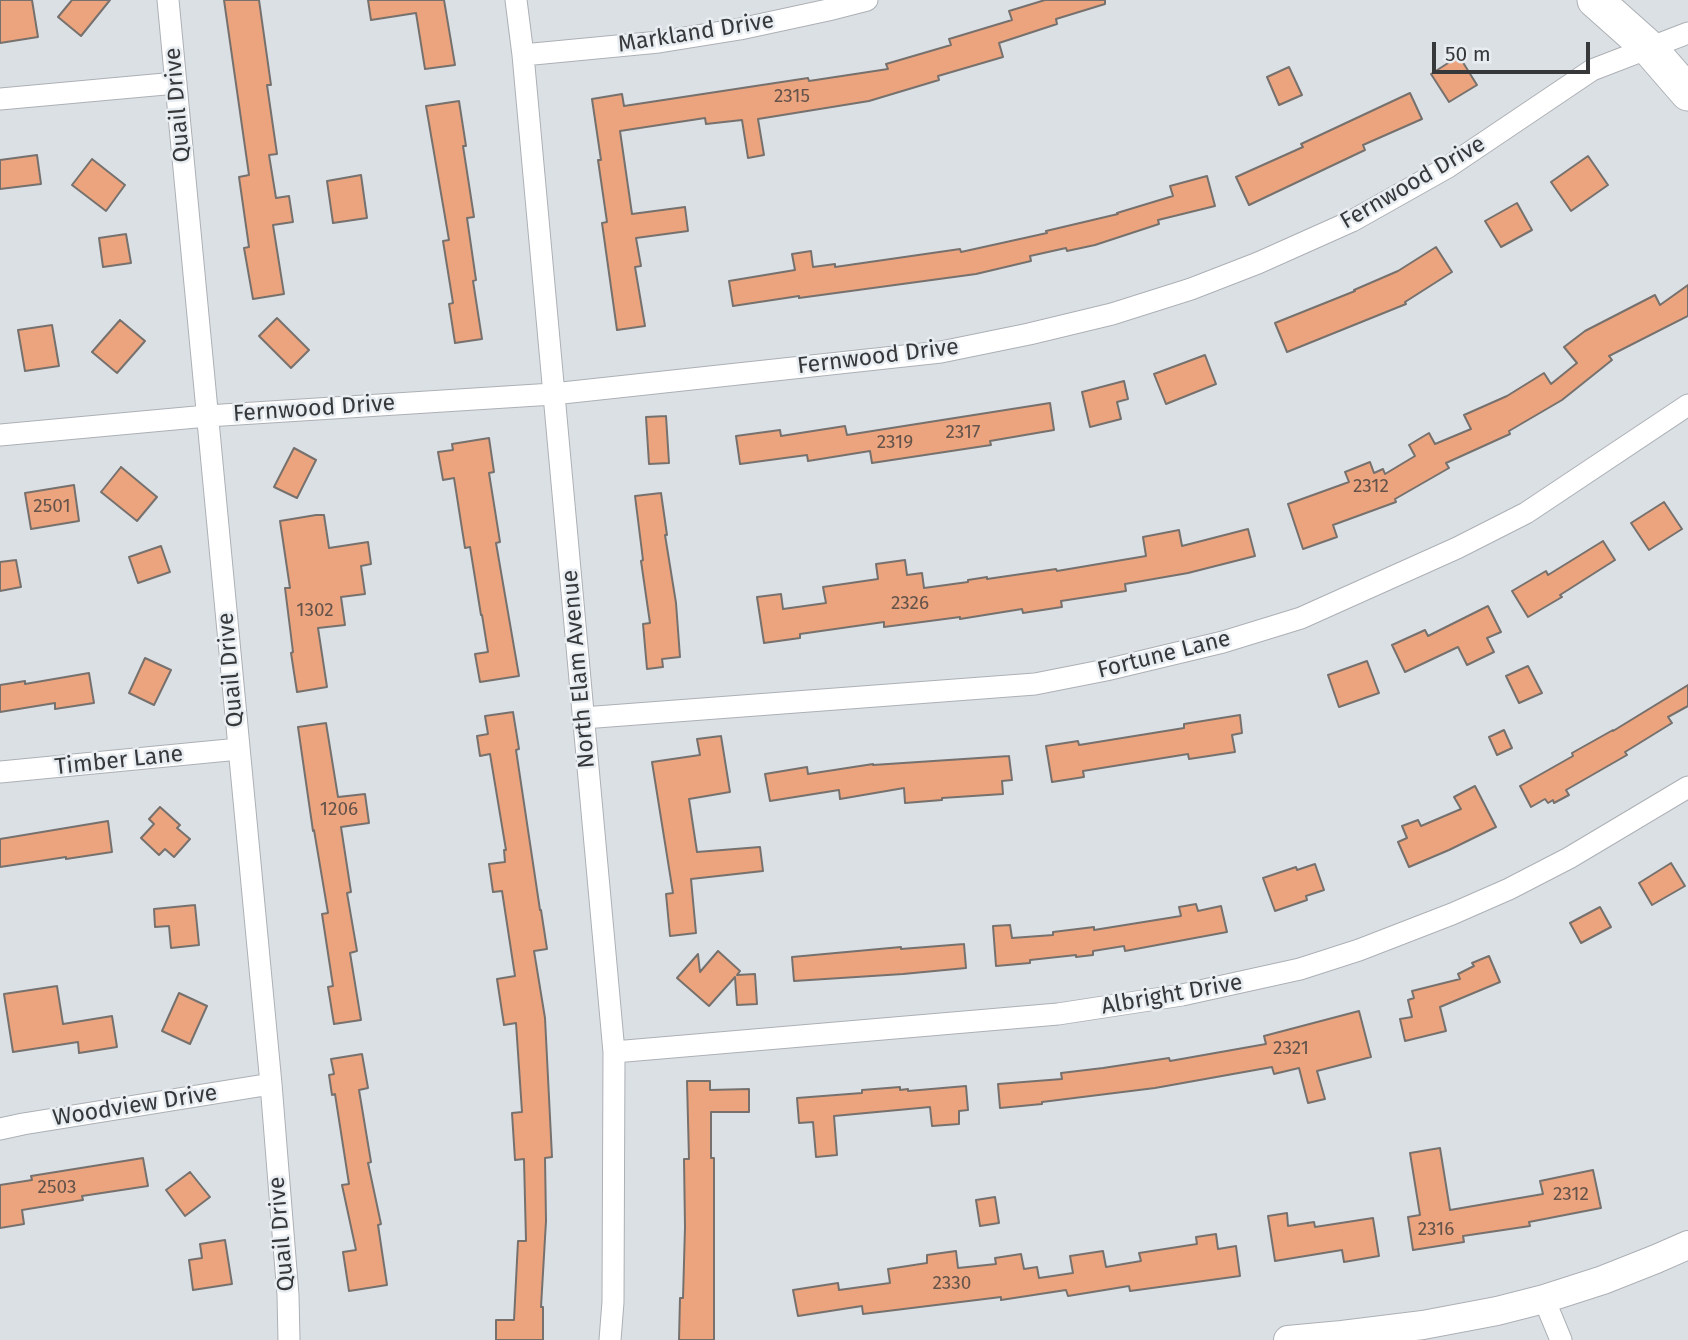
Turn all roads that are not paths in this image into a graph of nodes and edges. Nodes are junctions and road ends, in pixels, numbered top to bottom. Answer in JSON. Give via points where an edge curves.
{"nodes":[{"id":1,"x":168,"y":0,"type":"edge"},
{"id":2,"x":516,"y":0,"type":"edge"},
{"id":3,"x":867,"y":0,"type":"edge"},
{"id":4,"x":1595,"y":0,"type":"edge"},
{"id":5,"x":1688,"y":33,"type":"edge"},
{"id":6,"x":1649,"y":48,"type":"junction"},
{"id":7,"x":523,"y":55,"type":"junction"},
{"id":8,"x":176,"y":83,"type":"junction"},
{"id":9,"x":1688,"y":93,"type":"edge"},
{"id":10,"x":0,"y":99,"type":"edge"},
{"id":11,"x":553,"y":394,"type":"junction"},
{"id":12,"x":1688,"y":405,"type":"edge"},
{"id":13,"x":207,"y":416,"type":"junction"},
{"id":14,"x":0,"y":435,"type":"edge"},
{"id":15,"x":583,"y":718,"type":"junction"},
{"id":16,"x":239,"y":749,"type":"junction"},
{"id":17,"x":0,"y":772,"type":"edge"},
{"id":18,"x":1688,"y":787,"type":"edge"},
{"id":19,"x":614,"y":1052,"type":"junction"},
{"id":20,"x":271,"y":1084,"type":"junction"},
{"id":21,"x":0,"y":1129,"type":"edge"},
{"id":22,"x":1688,"y":1245,"type":"edge"},
{"id":23,"x":1544,"y":1299,"type":"junction"},
{"id":24,"x":289,"y":1340,"type":"edge"},
{"id":25,"x":610,"y":1340,"type":"edge"},
{"id":26,"x":1288,"y":1340,"type":"edge"},
{"id":27,"x":1561,"y":1340,"type":"edge"}],
"edges":[{"from":1,"to":8,"type":"street","name":"Quail Drive"},
{"from":2,"to":7,"type":"street","name":"North Elam Avenue"},
{"from":3,"to":7,"type":"street","name":"Markland Drive","via":[[659,42]]},
{"from":4,"to":6,"type":"main road"},
{"from":5,"to":6,"type":"street","name":"Fernwood Drive"},
{"from":6,"to":9,"type":"main road"},
{"from":6,"to":11,"type":"street","name":"Fernwood Drive","via":[[1592,70],[1448,167],[1352,221],[1192,289],[1119,312],[941,352]]},
{"from":7,"to":11,"type":"street","name":"North Elam Avenue"},
{"from":8,"to":10,"type":"street"},
{"from":8,"to":13,"type":"street","name":"Quail Drive"},
{"from":11,"to":13,"type":"street","name":"Fernwood Drive"},
{"from":11,"to":15,"type":"street","name":"North Elam Avenue"},
{"from":12,"to":15,"type":"street","name":"Fortune Lane","via":[[1526,513],[1301,618],[1223,642],[1035,684]]},
{"from":13,"to":14,"type":"street","name":"Fernwood Drive"},
{"from":13,"to":16,"type":"street","name":"Quail Drive"},
{"from":15,"to":19,"type":"street","name":"North Elam Avenue"},
{"from":16,"to":17,"type":"street","name":"Timber Lane"},
{"from":16,"to":20,"type":"street","name":"Quail Drive"},
{"from":18,"to":19,"type":"street","name":"Albright Drive","via":[[1509,889],[1300,969],[1182,995],[1058,1014]]},
{"from":19,"to":25,"type":"street","name":"North Elam Avenue"},
{"from":20,"to":21,"type":"street","name":"Woodview Drive"},
{"from":20,"to":24,"type":"street","name":"Quail Drive"},
{"from":22,"to":23,"type":"street"},
{"from":23,"to":26,"type":"street","via":[[1423,1325]]},
{"from":23,"to":27,"type":"street"}]}
